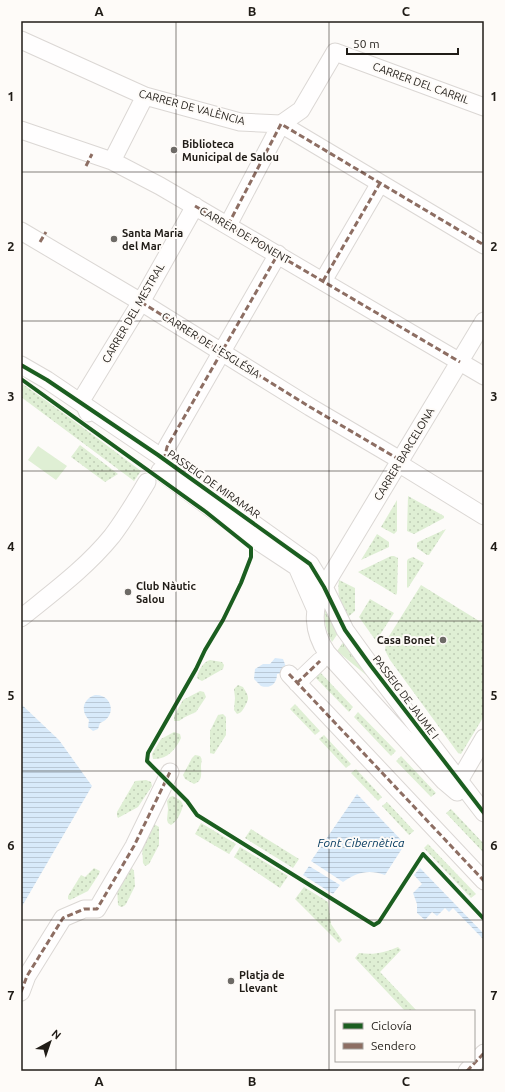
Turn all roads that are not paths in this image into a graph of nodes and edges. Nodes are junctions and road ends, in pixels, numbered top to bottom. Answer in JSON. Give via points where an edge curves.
{"nodes":[{"id":1,"x":21,"y":40,"type":"edge"},
{"id":2,"x":145,"y":96,"type":"junction"},
{"id":3,"x":484,"y":107,"type":"edge"},
{"id":4,"x":281,"y":124,"type":"junction"},
{"id":5,"x":21,"y":130,"type":"edge"},
{"id":6,"x":112,"y":161,"type":"junction"},
{"id":7,"x":380,"y":183,"type":"junction"},
{"id":8,"x":195,"y":206,"type":"junction"},
{"id":9,"x":228,"y":225,"type":"junction"},
{"id":10,"x":21,"y":231,"type":"edge"},
{"id":11,"x":484,"y":245,"type":"edge"},
{"id":12,"x":278,"y":254,"type":"junction"},
{"id":13,"x":323,"y":281,"type":"junction"},
{"id":14,"x":141,"y":302,"type":"junction"},
{"id":15,"x":484,"y":321,"type":"edge"},
{"id":16,"x":222,"y":352,"type":"junction"},
{"id":17,"x":460,"y":362,"type":"junction"},
{"id":18,"x":21,"y":365,"type":"edge"},
{"id":19,"x":484,"y":376,"type":"edge"},
{"id":20,"x":84,"y":402,"type":"junction"},
{"id":21,"x":132,"y":451,"type":"junction"},
{"id":22,"x":164,"y":460,"type":"junction"},
{"id":23,"x":399,"y":462,"type":"junction"},
{"id":24,"x":184,"y":474,"type":"junction"},
{"id":25,"x":147,"y":482,"type":"dead end"},
{"id":26,"x":484,"y":516,"type":"edge"},
{"id":27,"x":248,"y":534,"type":"junction"},
{"id":28,"x":294,"y":552,"type":"junction"},
{"id":29,"x":345,"y":552,"type":"junction"},
{"id":30,"x":324,"y":587,"type":"junction"},
{"id":31,"x":315,"y":608,"type":"junction"},
{"id":32,"x":21,"y":618,"type":"edge"},
{"id":33,"x":320,"y":661,"type":"dead end"},
{"id":34,"x":341,"y":669,"type":"junction"},
{"id":35,"x":484,"y":738,"type":"edge"},
{"id":36,"x":170,"y":772,"type":"dead end"},
{"id":37,"x":457,"y":775,"type":"junction"},
{"id":38,"x":484,"y":813,"type":"edge"},
{"id":39,"x":484,"y":816,"type":"edge"},
{"id":40,"x":484,"y":881,"type":"edge"},
{"id":41,"x":21,"y":992,"type":"edge"},
{"id":42,"x":484,"y":1053,"type":"edge"},
{"id":43,"x":467,"y":1071,"type":"edge"}],
"edges":[{"from":1,"to":2,"type":"street","name":"CARRER DE VALÈNCIA"},
{"from":2,"to":4,"type":"street","name":"CARRER DE VALÈNCIA","via":[[240,122]]},
{"from":2,"to":6,"type":"street"},
{"from":3,"to":4,"type":"street","name":"CARRER DEL CARRIL","via":[[335,52],[301,110]]},
{"from":4,"to":7,"type":"street","name":"CARRER DE VALÈNCIA"},
{"from":4,"to":9,"type":"street"},
{"from":5,"to":6,"type":"street","name":"CARRER DE PONENT","via":[[89,160]]},
{"from":6,"to":8,"type":"street","name":"CARRER DE PONENT"},
{"from":7,"to":11,"type":"street","name":"CARRER DE VALÈNCIA"},
{"from":7,"to":13,"type":"street"},
{"from":8,"to":9,"type":"street","name":"CARRER DE PONENT"},
{"from":8,"to":14,"type":"street","name":"CARRER DEL MESTRAL"},
{"from":9,"to":12,"type":"street","name":"CARRER DE PONENT"},
{"from":10,"to":14,"type":"street","name":"CARRER DE L'ESGLÉSIA","via":[[42,237]]},
{"from":12,"to":13,"type":"street","name":"CARRER DE PONENT"},
{"from":12,"to":16,"type":"street"},
{"from":13,"to":17,"type":"street","name":"CARRER DE PONENT"},
{"from":14,"to":16,"type":"street","name":"CARRER DE L'ESGLÉSIA"},
{"from":14,"to":20,"type":"street","name":"CARRER DEL MESTRAL"},
{"from":15,"to":17,"type":"street","name":"CARRER BARCELONA"},
{"from":16,"to":22,"type":"street","via":[[167,447]]},
{"from":16,"to":23,"type":"street","name":"CARRER DE L'ESGLÉSIA"},
{"from":17,"to":19,"type":"street","name":"CARRER DE PONENT"},
{"from":17,"to":23,"type":"street","name":"CARRER BARCELONA"},
{"from":18,"to":20,"type":"street","name":"PASSEIG DE MIRAMAR"},
{"from":18,"to":21,"type":"street","name":"PASSEIG DE MIRAMAR","via":[[46,390]]},
{"from":20,"to":21,"type":"street","name":"PASSEIG DE MIRAMAR","via":[[87,412],[129,442]]},
{"from":20,"to":22,"type":"street","name":"PASSEIG DE MIRAMAR"},
{"from":21,"to":27,"type":"street","name":"PASSEIG DE MIRAMAR"},
{"from":22,"to":24,"type":"street","name":"PASSEIG DE MIRAMAR"},
{"from":23,"to":26,"type":"street","name":"CARRER DE L'ESGLÉSIA"},
{"from":23,"to":29,"type":"street","name":"CARRER BARCELONA"},
{"from":24,"to":27,"type":"street","name":"PASSEIG DE MIRAMAR","via":[[192,487],[242,522]]},
{"from":24,"to":28,"type":"street","name":"PASSEIG DE MIRAMAR"},
{"from":25,"to":32,"type":"street","via":[[112,536],[82,567]]},
{"from":27,"to":28,"type":"street","name":"PASSEIG DE MIRAMAR","via":[[255,534],[277,549]]},
{"from":27,"to":31,"type":"street","name":"PASSEIG DE MIRAMAR","via":[[297,567]]},
{"from":28,"to":30,"type":"street","name":"PASSEIG DE MIRAMAR","via":[[310,564]]},
{"from":29,"to":30,"type":"street","name":"CARRER BARCELONA"},
{"from":29,"to":37,"type":"street","via":[[335,584],[338,604]]},
{"from":30,"to":31,"type":"street","name":"PASSEIG DE JAUME I"},
{"from":30,"to":37,"type":"street","name":"PASSEIG DE JAUME I","via":[[350,636],[371,666]]},
{"from":31,"to":34,"type":"street","name":"PASSEIG DE JAUME I","via":[[318,637],[327,653]]},
{"from":33,"to":40,"type":"street","via":[[293,678]]},
{"from":34,"to":37,"type":"street","name":"PASSEIG DE JAUME I","via":[[372,689],[424,747],[441,772],[452,779]]},
{"from":34,"to":39,"type":"street","name":"PASSEIG DE JAUME I","via":[[444,781]]},
{"from":35,"to":37,"type":"street"},
{"from":36,"to":41,"type":"street","via":[[134,846],[97,909],[84,909],[63,918],[27,976]]},
{"from":37,"to":38,"type":"street","name":"PASSEIG DE JAUME I"},
{"from":42,"to":43,"type":"street"}]}
